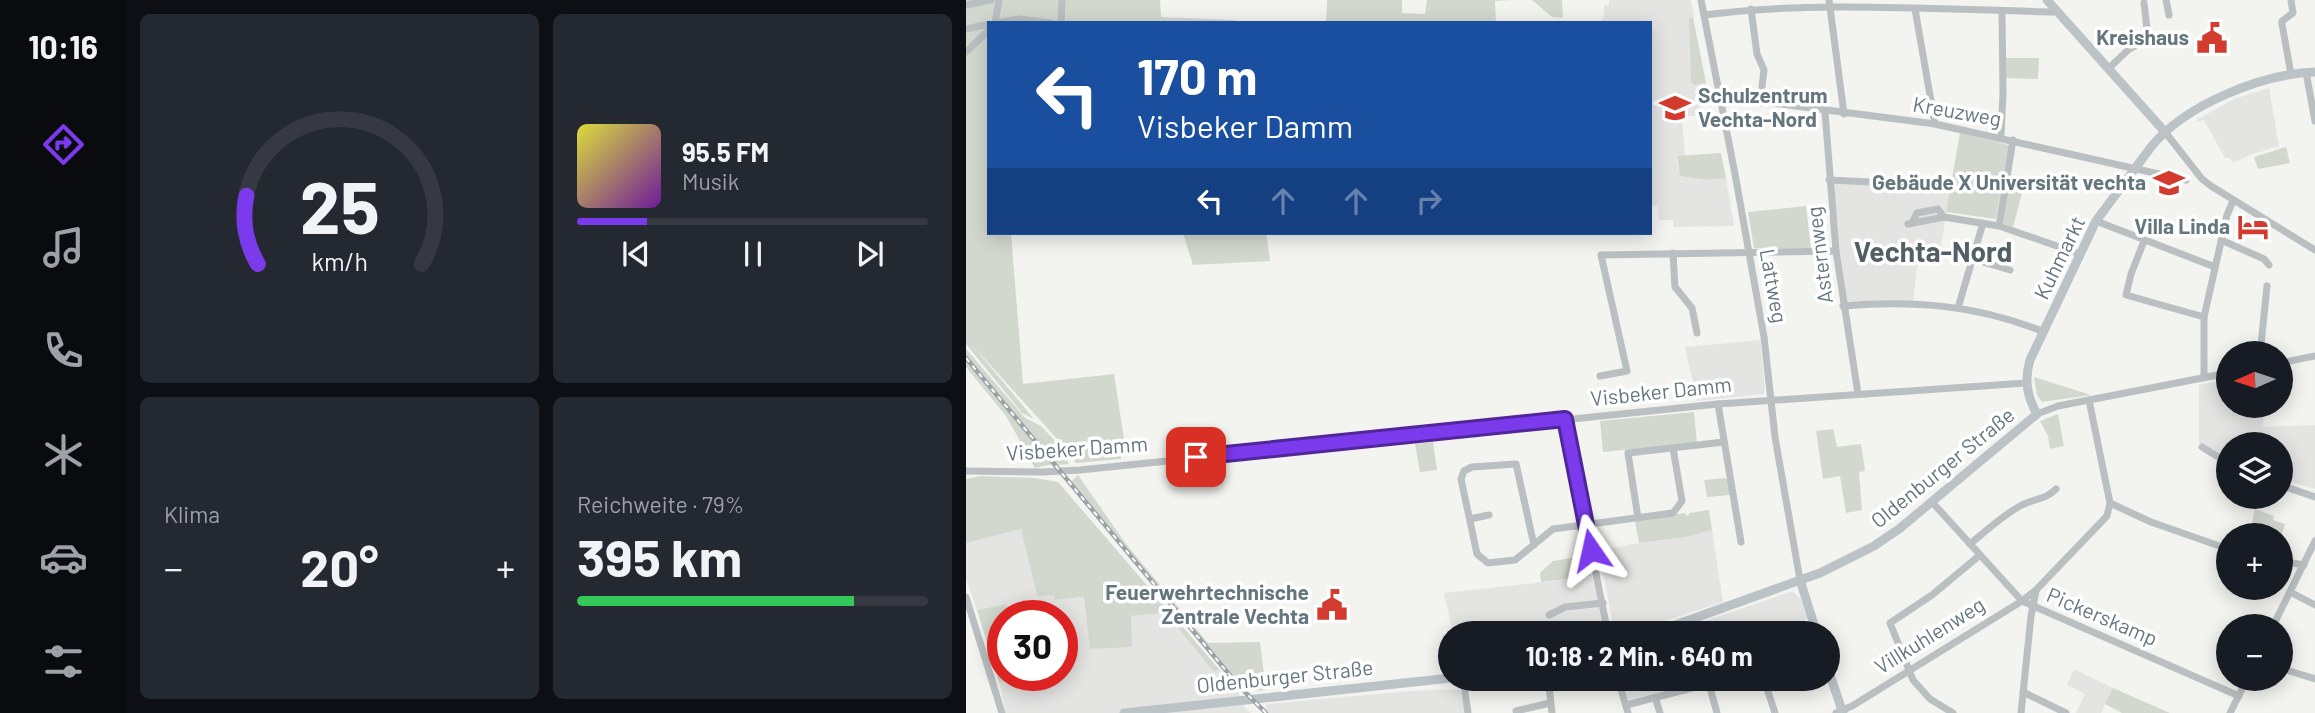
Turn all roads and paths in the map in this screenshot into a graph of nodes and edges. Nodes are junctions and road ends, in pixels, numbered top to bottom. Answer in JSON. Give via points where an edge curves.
{"nodes":[{"id":1,"x":991,"y":0,"type":"edge"},
{"id":2,"x":999,"y":0,"type":"edge"},
{"id":3,"x":1062,"y":0,"type":"edge"},
{"id":4,"x":1701,"y":0,"type":"edge"},
{"id":5,"x":2048,"y":0,"type":"edge"},
{"id":6,"x":2166,"y":0,"type":"edge"},
{"id":7,"x":2291,"y":0,"type":"edge"},
{"id":8,"x":1829,"y":3,"type":"edge"},
{"id":9,"x":2144,"y":3,"type":"dead end"},
{"id":10,"x":966,"y":5,"type":"edge"},
{"id":11,"x":1751,"y":9,"type":"junction"},
{"id":12,"x":1915,"y":9,"type":"junction"},
{"id":13,"x":2002,"y":11,"type":"junction"},
{"id":14,"x":2057,"y":12,"type":"junction"},
{"id":15,"x":1704,"y":15,"type":"junction"},
{"id":16,"x":2169,"y":15,"type":"dead end"},
{"id":17,"x":995,"y":21,"type":"edge"},
{"id":18,"x":1008,"y":21,"type":"edge"},
{"id":19,"x":1036,"y":21,"type":"edge"},
{"id":20,"x":1061,"y":21,"type":"edge"},
{"id":21,"x":987,"y":24,"type":"edge"},
{"id":22,"x":966,"y":29,"type":"edge"},
{"id":23,"x":987,"y":32,"type":"edge"},
{"id":24,"x":966,"y":52,"type":"edge"},
{"id":25,"x":2108,"y":69,"type":"junction"},
{"id":26,"x":2311,"y":72,"type":"edge"},
{"id":27,"x":2291,"y":74,"type":"junction"},
{"id":28,"x":1719,"y":96,"type":"junction"},
{"id":29,"x":1759,"y":103,"type":"junction"},
{"id":30,"x":1825,"y":112,"type":"junction"},
{"id":31,"x":1844,"y":114,"type":"junction"},
{"id":32,"x":2315,"y":121,"type":"edge"},
{"id":33,"x":1935,"y":124,"type":"junction"},
{"id":34,"x":2165,"y":132,"type":"junction"},
{"id":35,"x":2001,"y":137,"type":"junction"},
{"id":36,"x":2013,"y":140,"type":"junction"},
{"id":37,"x":2135,"y":169,"type":"junction"},
{"id":38,"x":1829,"y":180,"type":"junction"},
{"id":39,"x":2186,"y":180,"type":"dead end"},
{"id":40,"x":1939,"y":188,"type":"dead end"},
{"id":41,"x":2233,"y":201,"type":"junction"},
{"id":42,"x":2096,"y":221,"type":"junction"},
{"id":43,"x":1910,"y":223,"type":"dead end"},
{"id":44,"x":1983,"y":223,"type":"junction"},
{"id":45,"x":1999,"y":226,"type":"junction"},
{"id":46,"x":2221,"y":240,"type":"junction"},
{"id":47,"x":2144,"y":241,"type":"junction"},
{"id":48,"x":2315,"y":250,"type":"edge"},
{"id":49,"x":1749,"y":251,"type":"junction"},
{"id":50,"x":1836,"y":251,"type":"junction"},
{"id":51,"x":1673,"y":253,"type":"junction"},
{"id":52,"x":2080,"y":254,"type":"junction"},
{"id":53,"x":1973,"y":259,"type":"junction"},
{"id":54,"x":2269,"y":265,"type":"dead end"},
{"id":55,"x":2215,"y":267,"type":"junction"},
{"id":56,"x":2010,"y":270,"type":"dead end"},
{"id":57,"x":2267,"y":286,"type":"dead end"},
{"id":58,"x":1843,"y":306,"type":"junction"},
{"id":59,"x":1958,"y":309,"type":"junction"},
{"id":60,"x":2204,"y":317,"type":"junction"},
{"id":61,"x":2044,"y":332,"type":"junction"},
{"id":62,"x":1697,"y":333,"type":"dead end"},
{"id":63,"x":2261,"y":341,"type":"edge"},
{"id":64,"x":2315,"y":356,"type":"edge"},
{"id":65,"x":2293,"y":360,"type":"edge"},
{"id":66,"x":2216,"y":375,"type":"edge"},
{"id":67,"x":1600,"y":376,"type":"dead end"},
{"id":68,"x":2204,"y":377,"type":"junction"},
{"id":69,"x":2026,"y":383,"type":"junction"},
{"id":70,"x":1858,"y":394,"type":"junction"},
{"id":71,"x":1771,"y":399,"type":"junction"},
{"id":72,"x":2089,"y":400,"type":"junction"},
{"id":73,"x":1718,"y":404,"type":"junction"},
{"id":74,"x":2037,"y":414,"type":"junction"},
{"id":75,"x":1565,"y":419,"type":"junction"},
{"id":76,"x":1724,"y":442,"type":"junction"},
{"id":77,"x":2202,"y":447,"type":"dead end"},
{"id":78,"x":1673,"y":448,"type":"junction"},
{"id":79,"x":2216,"y":456,"type":"edge"},
{"id":80,"x":966,"y":471,"type":"edge"},
{"id":81,"x":2056,"y":489,"type":"dead end"},
{"id":82,"x":2293,"y":489,"type":"edge"},
{"id":83,"x":2315,"y":497,"type":"edge"},
{"id":84,"x":1932,"y":502,"type":"junction"},
{"id":85,"x":2110,"y":503,"type":"junction"},
{"id":86,"x":1489,"y":515,"type":"dead end"},
{"id":87,"x":1638,"y":518,"type":"junction"},
{"id":88,"x":1469,"y":519,"type":"junction"},
{"id":89,"x":1586,"y":524,"type":"junction"},
{"id":90,"x":2315,"y":541,"type":"edge"},
{"id":91,"x":1741,"y":542,"type":"dead end"},
{"id":92,"x":1970,"y":544,"type":"junction"},
{"id":93,"x":1534,"y":545,"type":"junction"},
{"id":94,"x":2216,"y":545,"type":"edge"},
{"id":95,"x":1980,"y":555,"type":"junction"},
{"id":96,"x":2293,"y":563,"type":"edge"},
{"id":97,"x":2304,"y":565,"type":"junction"},
{"id":98,"x":1800,"y":580,"type":"junction"},
{"id":99,"x":2293,"y":587,"type":"edge"},
{"id":100,"x":2036,"y":590,"type":"junction"},
{"id":101,"x":2293,"y":595,"type":"edge"},
{"id":102,"x":966,"y":597,"type":"edge"},
{"id":103,"x":2022,"y":601,"type":"junction"},
{"id":104,"x":1603,"y":603,"type":"junction"},
{"id":105,"x":2315,"y":606,"type":"edge"},
{"id":106,"x":2033,"y":607,"type":"junction"},
{"id":107,"x":1549,"y":615,"type":"dead end"},
{"id":108,"x":1606,"y":621,"type":"edge"},
{"id":109,"x":1686,"y":621,"type":"edge"},
{"id":110,"x":1813,"y":621,"type":"edge"},
{"id":111,"x":1908,"y":671,"type":"junction"},
{"id":112,"x":2293,"y":672,"type":"edge"},
{"id":113,"x":1438,"y":679,"type":"edge"},
{"id":114,"x":2315,"y":679,"type":"edge"},
{"id":115,"x":1465,"y":691,"type":"edge"},
{"id":116,"x":1549,"y":691,"type":"edge"},
{"id":117,"x":1622,"y":691,"type":"edge"},
{"id":118,"x":1680,"y":691,"type":"edge"},
{"id":119,"x":1711,"y":691,"type":"edge"},
{"id":120,"x":1768,"y":691,"type":"edge"},
{"id":121,"x":1834,"y":691,"type":"edge"},
{"id":122,"x":2241,"y":691,"type":"edge"},
{"id":123,"x":2022,"y":692,"type":"junction"},
{"id":124,"x":2239,"y":696,"type":"junction"},
{"id":125,"x":1655,"y":697,"type":"junction"},
{"id":126,"x":1550,"y":703,"type":"junction"},
{"id":127,"x":1627,"y":709,"type":"edge"},
{"id":128,"x":1516,"y":710,"type":"dead end"},
{"id":129,"x":1840,"y":712,"type":"edge"},
{"id":130,"x":1002,"y":713,"type":"edge"},
{"id":131,"x":1124,"y":713,"type":"edge"},
{"id":132,"x":1468,"y":713,"type":"edge"},
{"id":133,"x":1552,"y":713,"type":"edge"},
{"id":134,"x":1660,"y":713,"type":"edge"},
{"id":135,"x":1717,"y":713,"type":"edge"},
{"id":136,"x":1774,"y":713,"type":"edge"},
{"id":137,"x":1953,"y":713,"type":"edge"},
{"id":138,"x":2021,"y":713,"type":"edge"},
{"id":139,"x":2066,"y":713,"type":"edge"},
{"id":140,"x":2230,"y":713,"type":"edge"}],
"edges":[{"from":1,"to":10,"type":"street"},
{"from":2,"to":17,"type":"street"},
{"from":3,"to":20,"type":"street"},
{"from":4,"to":15,"type":"street","name":"Lattweg"},
{"from":5,"to":14,"type":"main road"},
{"from":6,"to":16,"type":"street"},
{"from":7,"to":27,"type":"street","via":[[2293,13],[2282,24]]},
{"from":8,"to":11,"type":"street"},
{"from":8,"to":12,"type":"street"},
{"from":8,"to":31,"type":"street"},
{"from":9,"to":25,"type":"street","via":[[2148,38]]},
{"from":11,"to":15,"type":"street"},
{"from":11,"to":29,"type":"street","via":[[1764,70]]},
{"from":12,"to":13,"type":"street"},
{"from":12,"to":33,"type":"street"},
{"from":13,"to":14,"type":"street"},
{"from":13,"to":35,"type":"street"},
{"from":14,"to":25,"type":"main road"},
{"from":15,"to":28,"type":"street","name":"Lattweg"},
{"from":18,"to":19,"type":"street"},
{"from":21,"to":22,"type":"street"},
{"from":23,"to":24,"type":"street"},
{"from":25,"to":34,"type":"main road"},
{"from":26,"to":27,"type":"main road","name":"Kuhmarkt"},
{"from":26,"to":32,"type":"street"},
{"from":27,"to":34,"type":"main road","name":"Kuhmarkt","via":[[2232,92]]},
{"from":28,"to":29,"type":"street","name":"Kreuzweg"},
{"from":28,"to":49,"type":"street","name":"Lattweg"},
{"from":29,"to":30,"type":"street","name":"Kreuzweg"},
{"from":30,"to":31,"type":"street","name":"Kreuzweg"},
{"from":30,"to":38,"type":"street","name":"Asternweg"},
{"from":31,"to":33,"type":"street","name":"Kreuzweg"},
{"from":33,"to":35,"type":"street","name":"Kreuzweg"},
{"from":34,"to":37,"type":"main road","name":"Kuhmarkt"},
{"from":34,"to":41,"type":"street","via":[[2202,179]]},
{"from":35,"to":36,"type":"street","name":"Kreuzweg"},
{"from":36,"to":37,"type":"street","name":"Kreuzweg"},
{"from":36,"to":45,"type":"street"},
{"from":37,"to":39,"type":"street","name":"Kreuzweg"},
{"from":37,"to":42,"type":"main road","name":"Kuhmarkt"},
{"from":38,"to":40,"type":"street"},
{"from":38,"to":50,"type":"street","name":"Asternweg"},
{"from":41,"to":46,"type":"street"},
{"from":41,"to":48,"type":"street"},
{"from":42,"to":47,"type":"street"},
{"from":42,"to":52,"type":"main road","name":"Kuhmarkt"},
{"from":43,"to":44,"type":"street","via":[[1944,217]]},
{"from":44,"to":45,"type":"street"},
{"from":44,"to":53,"type":"street"},
{"from":45,"to":52,"type":"street"},
{"from":46,"to":54,"type":"street"},
{"from":46,"to":55,"type":"street"},
{"from":47,"to":55,"type":"street"},
{"from":47,"to":60,"type":"street","via":[[2126,295]]},
{"from":49,"to":50,"type":"street"},
{"from":49,"to":51,"type":"street"},
{"from":49,"to":71,"type":"street","name":"Lattweg"},
{"from":50,"to":58,"type":"street","name":"Asternweg"},
{"from":51,"to":62,"type":"street","via":[[1675,287],[1692,308]]},
{"from":51,"to":67,"type":"street","via":[[1601,255],[1627,370]]},
{"from":52,"to":61,"type":"main road","name":"Kuhmarkt"},
{"from":53,"to":56,"type":"street"},
{"from":53,"to":59,"type":"street"},
{"from":55,"to":60,"type":"street"},
{"from":57,"to":63,"type":"street"},
{"from":58,"to":59,"type":"street","via":[[1893,303]]},
{"from":58,"to":70,"type":"street","name":"Asternweg"},
{"from":59,"to":61,"type":"street","via":[[2002,316]]},
{"from":60,"to":68,"type":"street"},
{"from":61,"to":69,"type":"main road","name":"Kuhmarkt","via":[[2030,360]]},
{"from":64,"to":65,"type":"street"},
{"from":66,"to":68,"type":"street","name":"Oldenburger Straße"},
{"from":68,"to":72,"type":"street","name":"Oldenburger Straße"},
{"from":69,"to":70,"type":"street","name":"Visbeker Damm"},
{"from":69,"to":74,"type":"main road"},
{"from":70,"to":71,"type":"street","name":"Visbeker Damm"},
{"from":71,"to":73,"type":"street","name":"Visbeker Damm"},
{"from":71,"to":98,"type":"street","name":"Lattweg"},
{"from":72,"to":74,"type":"street","name":"Oldenburger Straße"},
{"from":72,"to":85,"type":"street"},
{"from":73,"to":75,"type":"street","name":"Visbeker Damm"},
{"from":73,"to":76,"type":"street"},
{"from":74,"to":84,"type":"main road","name":"Oldenburger Straße"},
{"from":75,"to":80,"type":"street","name":"Visbeker Damm","via":[[1080,470]]},
{"from":75,"to":89,"type":"street"},
{"from":76,"to":78,"type":"street"},
{"from":76,"to":91,"type":"street"},
{"from":77,"to":79,"type":"street"},
{"from":78,"to":87,"type":"street","via":[[1682,501],[1673,513]]},
{"from":78,"to":87,"type":"street","via":[[1628,453]]},
{"from":81,"to":92,"type":"street","via":[[2048,497],[2014,509]]},
{"from":82,"to":83,"type":"street"},
{"from":84,"to":92,"type":"street","name":"Pickerskamp"},
{"from":84,"to":98,"type":"main road","name":"Oldenburger Straße","via":[[1874,546]]},
{"from":85,"to":94,"type":"street"},
{"from":85,"to":100,"type":"street","name":"Villkuhlenweg","via":[[2107,516]]},
{"from":86,"to":88,"type":"street"},
{"from":87,"to":89,"type":"street"},
{"from":88,"to":93,"type":"street","via":[[1477,555],[1488,563],[1518,559]]},
{"from":88,"to":93,"type":"street","via":[[1461,479],[1464,471],[1516,464]]},
{"from":89,"to":93,"type":"street","via":[[1553,529]]},
{"from":89,"to":104,"type":"street"},
{"from":90,"to":97,"type":"street"},
{"from":92,"to":95,"type":"street","name":"Pickerskamp"},
{"from":95,"to":103,"type":"street","name":"Pickerskamp"},
{"from":95,"to":111,"type":"street","via":[[1933,595],[1890,623]]},
{"from":96,"to":97,"type":"street"},
{"from":97,"to":99,"type":"street"},
{"from":98,"to":109,"type":"main road","name":"Oldenburger Straße"},
{"from":98,"to":110,"type":"main road"},
{"from":100,"to":103,"type":"street","name":"Villkuhlenweg"},
{"from":100,"to":106,"type":"street"},
{"from":101,"to":105,"type":"street"},
{"from":102,"to":130,"type":"street"},
{"from":103,"to":106,"type":"street","name":"Pickerskamp"},
{"from":103,"to":111,"type":"street","name":"Villkuhlenweg"},
{"from":104,"to":107,"type":"street","via":[[1565,607]]},
{"from":104,"to":108,"type":"street"},
{"from":106,"to":123,"type":"street"},
{"from":106,"to":124,"type":"street","name":"Pickerskamp"},
{"from":111,"to":129,"type":"street","name":"Villkuhlenweg"},
{"from":111,"to":137,"type":"street","via":[[1930,699]]},
{"from":112,"to":114,"type":"street"},
{"from":113,"to":131,"type":"main road","name":"Oldenburger Straße"},
{"from":115,"to":132,"type":"street"},
{"from":116,"to":126,"type":"street"},
{"from":117,"to":127,"type":"street"},
{"from":118,"to":125,"type":"street"},
{"from":119,"to":135,"type":"street"},
{"from":120,"to":136,"type":"street"},
{"from":121,"to":129,"type":"main road"},
{"from":122,"to":124,"type":"street"},
{"from":123,"to":138,"type":"street"},
{"from":123,"to":139,"type":"street"},
{"from":124,"to":140,"type":"street"},
{"from":125,"to":127,"type":"street"},
{"from":125,"to":134,"type":"street"},
{"from":126,"to":128,"type":"street"},
{"from":126,"to":133,"type":"street"}]}
